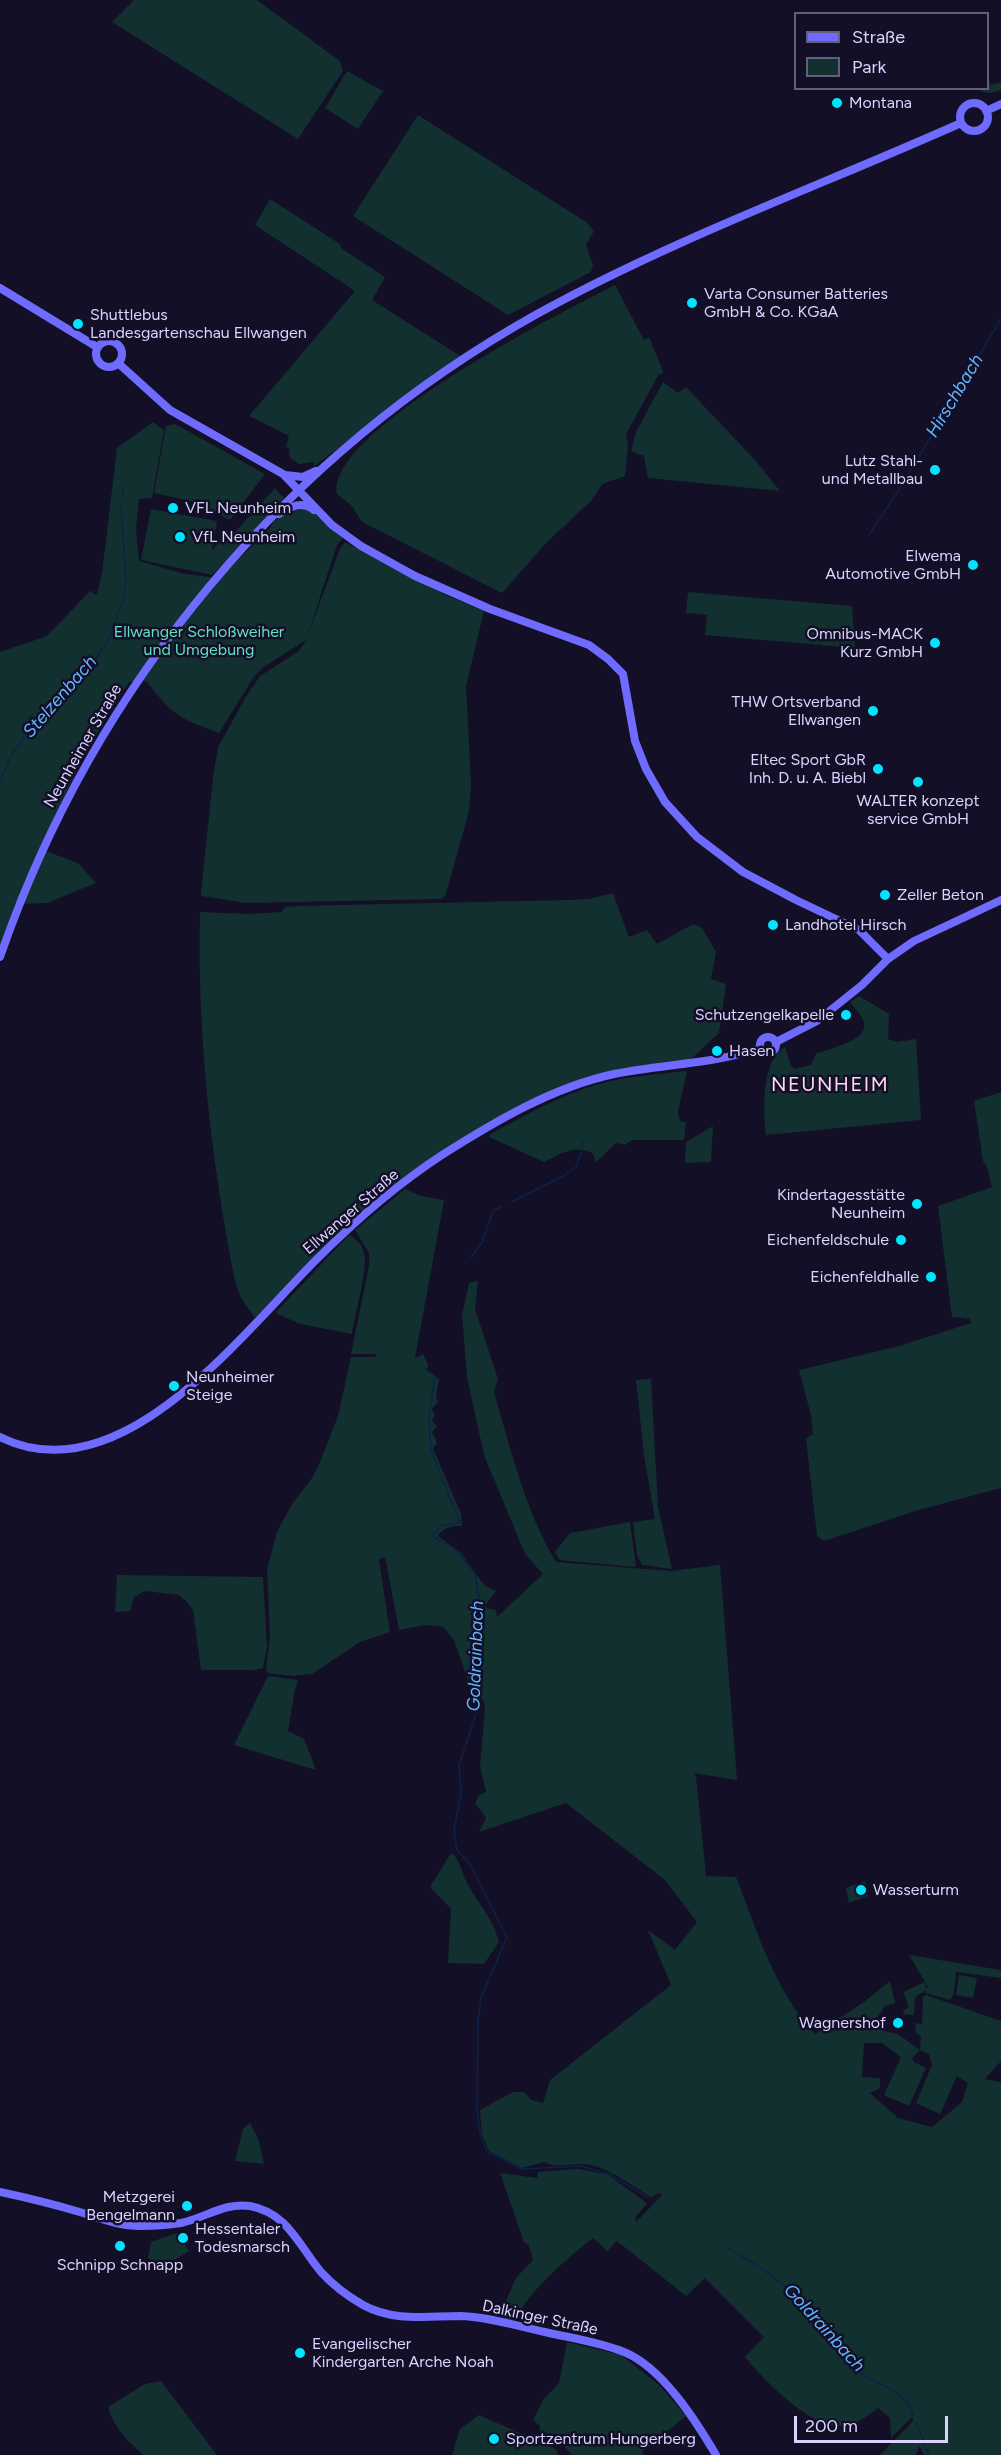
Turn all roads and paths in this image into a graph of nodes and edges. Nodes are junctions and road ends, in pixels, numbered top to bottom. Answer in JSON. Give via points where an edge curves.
{"nodes":[{"id":1,"x":1001,"y":104,"type":"edge"},
{"id":2,"x":986,"y":111,"type":"junction"},
{"id":3,"x":961,"y":123,"type":"junction"},
{"id":4,"x":0,"y":288,"type":"edge"},
{"id":5,"x":97,"y":347,"type":"junction"},
{"id":6,"x":118,"y":363,"type":"junction"},
{"id":7,"x":323,"y":468,"type":"junction"},
{"id":8,"x":283,"y":474,"type":"junction"},
{"id":9,"x":299,"y":490,"type":"junction"},
{"id":10,"x":320,"y":514,"type":"junction"},
{"id":11,"x":272,"y":518,"type":"junction"},
{"id":12,"x":1001,"y":900,"type":"edge"},
{"id":13,"x":0,"y":957,"type":"edge"},
{"id":14,"x":888,"y":959,"type":"junction"},
{"id":15,"x":0,"y":1437,"type":"edge"},
{"id":16,"x":0,"y":2192,"type":"edge"},
{"id":17,"x":716,"y":2455,"type":"edge"}],
"edges":[{"from":1,"to":2,"type":"street"},
{"from":2,"to":3,"type":"street","via":[[981,105],[969,104],[962,110]]},
{"from":2,"to":3,"type":"street","via":[[986,124],[979,130],[967,129]]},
{"from":3,"to":7,"type":"street","name":"Neunheimer Straße","via":[[670,249],[536,315],[440,374]]},
{"from":4,"to":5,"type":"street"},
{"from":5,"to":6,"type":"street","via":[[101,364],[110,367]]},
{"from":5,"to":6,"type":"street","via":[[105,341],[115,342],[121,350]]},
{"from":6,"to":8,"type":"street","via":[[170,410]]},
{"from":7,"to":8,"type":"street","via":[[303,477]]},
{"from":7,"to":9,"type":"street","name":"Neunheimer Straße"},
{"from":8,"to":9,"type":"street"},
{"from":9,"to":10,"type":"street"},
{"from":9,"to":11,"type":"street","name":"Neunheimer Straße"},
{"from":10,"to":11,"type":"street","via":[[309,506],[296,505]]},
{"from":10,"to":14,"type":"street","via":[[361,546],[406,571],[490,609],[589,645],[608,659],[623,674],[635,741],[646,769],[665,802],[697,837],[744,872],[860,930]]},
{"from":11,"to":13,"type":"street","name":"Neunheimer Straße","via":[[190,608],[110,722],[45,843]]},
{"from":12,"to":14,"type":"street","name":"Ellwanger Straße","via":[[914,941]]},
{"from":14,"to":15,"type":"street","name":"Ellwanger Straße","via":[[862,986],[817,1021],[776,1042],[765,1038],[761,1048],[733,1056],[613,1074],[568,1088],[443,1155],[382,1198],[315,1260],[207,1374],[162,1408],[102,1440],[78,1448],[47,1451]]},
{"from":16,"to":17,"type":"street","name":"Dalkinger Straße","via":[[109,2222],[139,2226],[181,2223],[227,2206],[260,2208],[288,2225],[331,2281],[363,2305],[386,2316],[481,2318],[626,2352],[648,2367],[682,2404]]}]}
